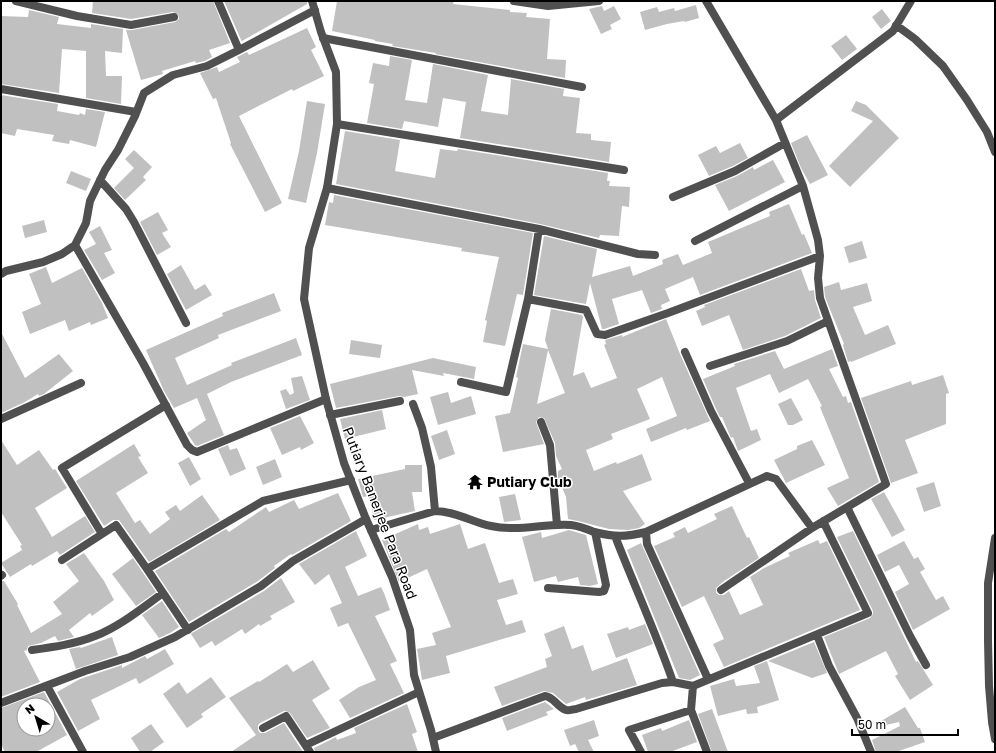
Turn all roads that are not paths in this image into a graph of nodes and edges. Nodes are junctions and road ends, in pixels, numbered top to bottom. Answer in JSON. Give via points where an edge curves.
{"nodes":[{"id":1,"x":16,"y":1,"type":"edge"},
{"id":2,"x":218,"y":1,"type":"edge"},
{"id":3,"x":312,"y":1,"type":"edge"},
{"id":4,"x":514,"y":1,"type":"edge"},
{"id":5,"x":599,"y":1,"type":"edge"},
{"id":6,"x":706,"y":1,"type":"edge"},
{"id":7,"x":911,"y":1,"type":"edge"},
{"id":8,"x":315,"y":10,"type":"junction"},
{"id":9,"x":174,"y":18,"type":"dead end"},
{"id":10,"x":894,"y":28,"type":"junction"},
{"id":11,"x":323,"y":38,"type":"junction"},
{"id":12,"x":239,"y":50,"type":"junction"},
{"id":13,"x":582,"y":87,"type":"dead end"},
{"id":14,"x":1,"y":89,"type":"edge"},
{"id":15,"x":136,"y":112,"type":"junction"},
{"id":16,"x":776,"y":120,"type":"junction"},
{"id":17,"x":337,"y":124,"type":"junction"},
{"id":18,"x":785,"y":143,"type":"junction"},
{"id":19,"x":995,"y":152,"type":"edge"},
{"id":20,"x":624,"y":170,"type":"dead end"},
{"id":21,"x":100,"y":180,"type":"junction"},
{"id":22,"x":803,"y":186,"type":"junction"},
{"id":23,"x":327,"y":188,"type":"junction"},
{"id":24,"x":673,"y":197,"type":"dead end"},
{"id":25,"x":539,"y":229,"type":"junction"},
{"id":26,"x":695,"y":241,"type":"dead end"},
{"id":27,"x":75,"y":245,"type":"junction"},
{"id":28,"x":655,"y":254,"type":"dead end"},
{"id":29,"x":820,"y":256,"type":"junction"},
{"id":30,"x":1,"y":274,"type":"edge"},
{"id":31,"x":528,"y":299,"type":"junction"},
{"id":32,"x":828,"y":321,"type":"junction"},
{"id":33,"x":186,"y":323,"type":"dead end"},
{"id":34,"x":685,"y":352,"type":"dead end"},
{"id":35,"x":710,"y":366,"type":"dead end"},
{"id":36,"x":461,"y":382,"type":"dead end"},
{"id":37,"x":81,"y":383,"type":"dead end"},
{"id":38,"x":326,"y":399,"type":"junction"},
{"id":39,"x":400,"y":401,"type":"dead end"},
{"id":40,"x":413,"y":404,"type":"dead end"},
{"id":41,"x":166,"y":405,"type":"junction"},
{"id":42,"x":330,"y":415,"type":"junction"},
{"id":43,"x":1,"y":419,"type":"edge"},
{"id":44,"x":541,"y":422,"type":"dead end"},
{"id":45,"x":351,"y":480,"type":"junction"},
{"id":46,"x":750,"y":483,"type":"junction"},
{"id":47,"x":847,"y":508,"type":"junction"},
{"id":48,"x":435,"y":511,"type":"junction"},
{"id":49,"x":366,"y":518,"type":"junction"},
{"id":50,"x":823,"y":521,"type":"junction"},
{"id":51,"x":557,"y":525,"type":"junction"},
{"id":52,"x":812,"y":528,"type":"junction"},
{"id":53,"x":371,"y":530,"type":"junction"},
{"id":54,"x":595,"y":532,"type":"junction"},
{"id":55,"x":646,"y":532,"type":"junction"},
{"id":56,"x":102,"y":534,"type":"junction"},
{"id":57,"x":615,"y":536,"type":"junction"},
{"id":58,"x":995,"y":538,"type":"edge"},
{"id":59,"x":62,"y":560,"type":"dead end"},
{"id":60,"x":147,"y":569,"type":"junction"},
{"id":61,"x":548,"y":588,"type":"dead end"},
{"id":62,"x":721,"y":590,"type":"dead end"},
{"id":63,"x":163,"y":593,"type":"junction"},
{"id":64,"x":188,"y":630,"type":"junction"},
{"id":65,"x":817,"y":635,"type":"junction"},
{"id":66,"x":32,"y":650,"type":"dead end"},
{"id":67,"x":926,"y":665,"type":"dead end"},
{"id":68,"x":708,"y":680,"type":"junction"},
{"id":69,"x":673,"y":682,"type":"junction"},
{"id":70,"x":47,"y":686,"type":"junction"},
{"id":71,"x":693,"y":686,"type":"junction"},
{"id":72,"x":419,"y":692,"type":"junction"},
{"id":73,"x":1,"y":703,"type":"edge"},
{"id":74,"x":691,"y":710,"type":"junction"},
{"id":75,"x":263,"y":728,"type":"dead end"},
{"id":76,"x":433,"y":738,"type":"junction"},
{"id":77,"x":995,"y":739,"type":"edge"},
{"id":78,"x":308,"y":749,"type":"edge"},
{"id":79,"x":83,"y":752,"type":"edge"},
{"id":80,"x":436,"y":752,"type":"edge"},
{"id":81,"x":641,"y":752,"type":"edge"},
{"id":82,"x":707,"y":752,"type":"edge"},
{"id":83,"x":871,"y":752,"type":"edge"}],
"edges":[{"from":1,"to":9,"type":"street","via":[[77,16],[131,25]]},
{"from":2,"to":12,"type":"street"},
{"from":3,"to":8,"type":"street","name":"Putiary Banerjee Para Road"},
{"from":4,"to":5,"type":"street","via":[[548,6]]},
{"from":6,"to":16,"type":"street"},
{"from":7,"to":10,"type":"street"},
{"from":8,"to":11,"type":"street","name":"Putiary Banerjee Para Road"},
{"from":8,"to":12,"type":"street"},
{"from":10,"to":16,"type":"street"},
{"from":10,"to":19,"type":"street","via":[[916,39],[943,66],[987,132]]},
{"from":11,"to":13,"type":"street"},
{"from":11,"to":17,"type":"street","name":"Putiary Banerjee Para Road","via":[[336,72]]},
{"from":12,"to":15,"type":"street","via":[[207,66],[173,75],[144,93]]},
{"from":14,"to":15,"type":"street"},
{"from":15,"to":21,"type":"street"},
{"from":16,"to":18,"type":"street"},
{"from":17,"to":20,"type":"street"},
{"from":17,"to":23,"type":"street","name":"Putiary Banerjee Para Road"},
{"from":18,"to":22,"type":"street"},
{"from":18,"to":24,"type":"street","via":[[735,171]]},
{"from":21,"to":27,"type":"street","via":[[90,201],[86,223]]},
{"from":21,"to":33,"type":"street","via":[[134,222]]},
{"from":22,"to":26,"type":"street"},
{"from":22,"to":29,"type":"street"},
{"from":23,"to":25,"type":"street"},
{"from":23,"to":38,"type":"street","name":"Putiary Banerjee Para Road","via":[[310,248],[304,299]]},
{"from":25,"to":28,"type":"street","via":[[638,254]]},
{"from":25,"to":31,"type":"street"},
{"from":27,"to":30,"type":"street","via":[[43,262]]},
{"from":27,"to":41,"type":"street"},
{"from":29,"to":31,"type":"street","via":[[605,335],[597,334],[586,310]]},
{"from":29,"to":32,"type":"street","via":[[820,298]]},
{"from":31,"to":36,"type":"street","via":[[506,392]]},
{"from":32,"to":35,"type":"street","via":[[787,341]]},
{"from":32,"to":47,"type":"street","via":[[886,484]]},
{"from":34,"to":46,"type":"street","via":[[711,411]]},
{"from":37,"to":43,"type":"street"},
{"from":38,"to":41,"type":"street","via":[[197,452],[187,445]]},
{"from":38,"to":42,"type":"street","name":"Putiary Banerjee Para Road"},
{"from":39,"to":42,"type":"street"},
{"from":40,"to":48,"type":"street","via":[[422,428],[431,467]]},
{"from":41,"to":56,"type":"street","via":[[62,468]]},
{"from":42,"to":45,"type":"street","name":"Putiary Banerjee Para Road"},
{"from":44,"to":51,"type":"street","via":[[550,445]]},
{"from":45,"to":49,"type":"street","name":"Putiary Banerjee Para Road"},
{"from":45,"to":60,"type":"street","via":[[263,501]]},
{"from":46,"to":52,"type":"street","via":[[767,476],[776,479]]},
{"from":46,"to":55,"type":"street"},
{"from":47,"to":50,"type":"street"},
{"from":47,"to":67,"type":"street"},
{"from":48,"to":51,"type":"street","via":[[445,511],[502,528]]},
{"from":48,"to":53,"type":"street"},
{"from":49,"to":53,"type":"street","name":"Putiary Banerjee Para Road"},
{"from":49,"to":64,"type":"street","via":[[293,561],[261,586]]},
{"from":50,"to":52,"type":"street"},
{"from":50,"to":65,"type":"street","via":[[868,612]]},
{"from":51,"to":54,"type":"street","via":[[573,525]]},
{"from":52,"to":62,"type":"street"},
{"from":53,"to":72,"type":"street","name":"Putiary Banerjee Para Road","via":[[392,577],[410,630],[414,675]]},
{"from":54,"to":57,"type":"street"},
{"from":54,"to":61,"type":"street","via":[[606,585],[604,590],[599,592]]},
{"from":55,"to":57,"type":"street"},
{"from":55,"to":68,"type":"street","via":[[647,544]]},
{"from":56,"to":59,"type":"street"},
{"from":56,"to":60,"type":"street","via":[[116,525]]},
{"from":57,"to":69,"type":"street"},
{"from":58,"to":77,"type":"street","via":[[988,582],[989,686]]},
{"from":60,"to":63,"type":"street"},
{"from":63,"to":64,"type":"street"},
{"from":63,"to":66,"type":"street","via":[[97,636],[68,645]]},
{"from":64,"to":70,"type":"street","via":[[130,657]]},
{"from":65,"to":68,"type":"street"},
{"from":65,"to":83,"type":"street","via":[[829,666],[857,718]]},
{"from":68,"to":71,"type":"street"},
{"from":69,"to":71,"type":"street"},
{"from":69,"to":76,"type":"street","via":[[567,710],[550,696],[545,696]]},
{"from":70,"to":73,"type":"street"},
{"from":70,"to":79,"type":"street"},
{"from":71,"to":74,"type":"street"},
{"from":72,"to":76,"type":"street","name":"Putiary Banerjee Para Road"},
{"from":72,"to":78,"type":"street"},
{"from":74,"to":81,"type":"street","via":[[629,730]]},
{"from":74,"to":82,"type":"street"},
{"from":75,"to":78,"type":"street","via":[[286,716]]},
{"from":76,"to":80,"type":"street","name":"Putiary Banerjee Para Road"}]}
